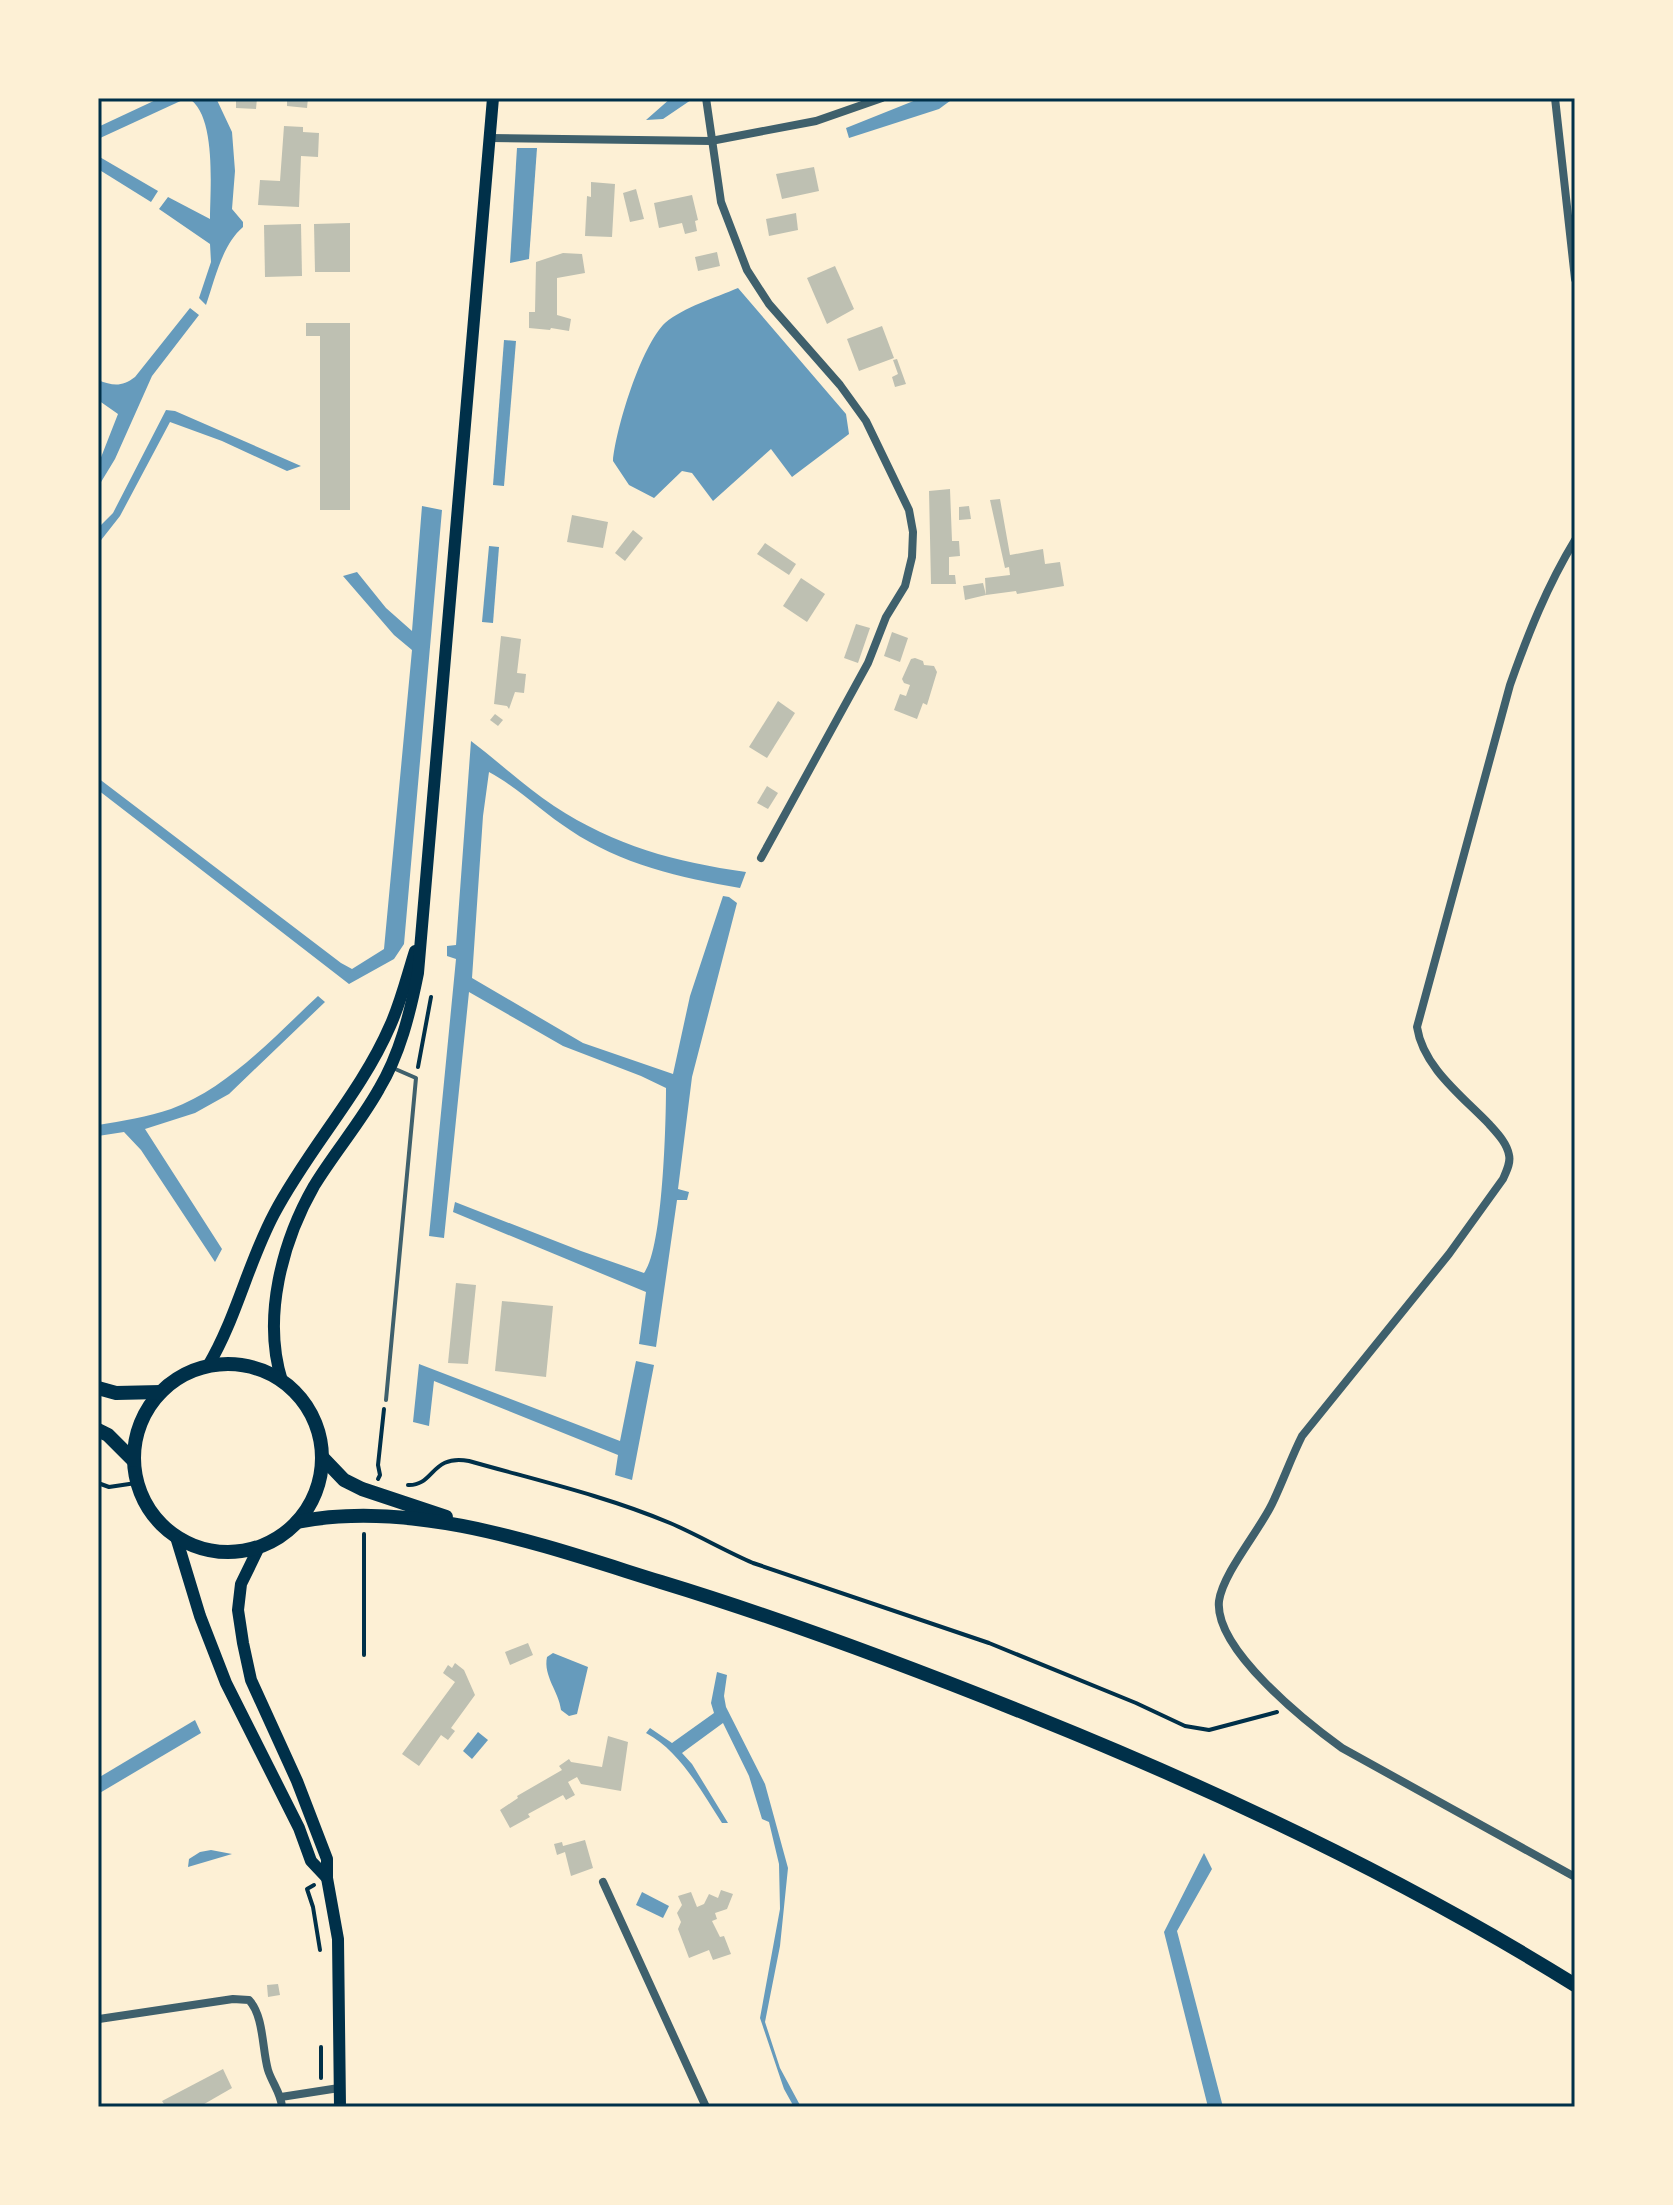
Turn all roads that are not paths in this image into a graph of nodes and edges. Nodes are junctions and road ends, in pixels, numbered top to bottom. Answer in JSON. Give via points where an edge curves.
{"nodes":[{"id":1,"x":493,"y":98,"type":"edge"},
{"id":2,"x":706,"y":98,"type":"edge"},
{"id":3,"x":882,"y":98,"type":"edge"},
{"id":4,"x":1555,"y":98,"type":"edge"},
{"id":5,"x":489,"y":138,"type":"junction"},
{"id":6,"x":711,"y":141,"type":"junction"},
{"id":7,"x":1575,"y":279,"type":"edge"},
{"id":8,"x":1575,"y":540,"type":"edge"},
{"id":9,"x":761,"y":858,"type":"dead end"},
{"id":10,"x":423,"y":929,"type":"junction"},
{"id":11,"x":390,"y":1067,"type":"junction"},
{"id":12,"x":208,"y":1366,"type":"junction"},
{"id":13,"x":282,"y":1381,"type":"junction"},
{"id":14,"x":98,"y":1388,"type":"edge"},
{"id":15,"x":161,"y":1392,"type":"junction"},
{"id":16,"x":386,"y":1400,"type":"road end"},
{"id":17,"x":98,"y":1430,"type":"edge"},
{"id":18,"x":322,"y":1457,"type":"junction"},
{"id":19,"x":133,"y":1460,"type":"junction"},
{"id":20,"x":297,"y":1522,"type":"junction"},
{"id":21,"x":476,"y":1529,"type":"junction"},
{"id":22,"x":176,"y":1537,"type":"junction"},
{"id":23,"x":259,"y":1547,"type":"junction"},
{"id":24,"x":1575,"y":1877,"type":"edge"},
{"id":25,"x":327,"y":1878,"type":"junction"},
{"id":26,"x":603,"y":1882,"type":"dead end"},
{"id":27,"x":1575,"y":1985,"type":"edge"},
{"id":28,"x":99,"y":2019,"type":"edge"},
{"id":29,"x":339,"y":2088,"type":"junction"},
{"id":30,"x":282,"y":2102,"type":"edge"},
{"id":31,"x":340,"y":2107,"type":"edge"},
{"id":32,"x":706,"y":2107,"type":"edge"}],
"edges":[{"from":1,"to":5,"type":"main road"},
{"from":2,"to":6,"type":"street"},
{"from":3,"to":6,"type":"street","via":[[816,121]]},
{"from":4,"to":7,"type":"street"},
{"from":5,"to":6,"type":"street"},
{"from":5,"to":10,"type":"main road"},
{"from":6,"to":9,"type":"street","via":[[721,202],[747,270],[866,421],[909,510],[913,532],[905,586]]},
{"from":8,"to":24,"type":"street","via":[[1529,631],[1510,685],[1417,1027],[1431,1062],[1498,1134],[1510,1157],[1508,1167],[1449,1254],[1302,1436],[1219,1601],[1229,1640],[1291,1709],[1342,1748]]},
{"from":10,"to":11,"type":"main road","via":[[409,1018]]},
{"from":10,"to":12,"type":"main road","via":[[390,1027],[345,1105],[296,1173]]},
{"from":11,"to":13,"type":"main road","via":[[314,1186],[293,1231],[273,1328]]},
{"from":11,"to":16,"type":"lane","via":[[416,1078]]},
{"from":12,"to":13,"type":"main road","via":[[259,1369]]},
{"from":12,"to":15,"type":"main road","via":[[182,1375]]},
{"from":13,"to":18,"type":"main road","via":[[311,1414]]},
{"from":14,"to":15,"type":"main road"},
{"from":15,"to":19,"type":"main road","via":[[145,1412]]},
{"from":17,"to":19,"type":"main road"},
{"from":18,"to":20,"type":"main road","via":[[311,1503]]},
{"from":18,"to":21,"type":"main road","via":[[344,1480]]},
{"from":19,"to":22,"type":"main road","via":[[136,1483],[151,1513]]},
{"from":20,"to":21,"type":"main road","via":[[327,1516],[400,1516]]},
{"from":20,"to":23,"type":"main road"},
{"from":21,"to":27,"type":"main road","via":[[734,1604],[877,1654],[1139,1759],[1281,1825]]},
{"from":22,"to":23,"type":"main road","via":[[216,1552]]},
{"from":22,"to":25,"type":"main road","via":[[226,1683],[311,1861]]},
{"from":23,"to":25,"type":"main road","via":[[241,1584],[243,1643],[251,1680],[327,1859]]},
{"from":25,"to":29,"type":"main road","via":[[338,1939]]},
{"from":26,"to":32,"type":"street"},
{"from":28,"to":30,"type":"street","via":[[249,2000]]},
{"from":29,"to":30,"type":"street"},
{"from":29,"to":31,"type":"main road"}]}
